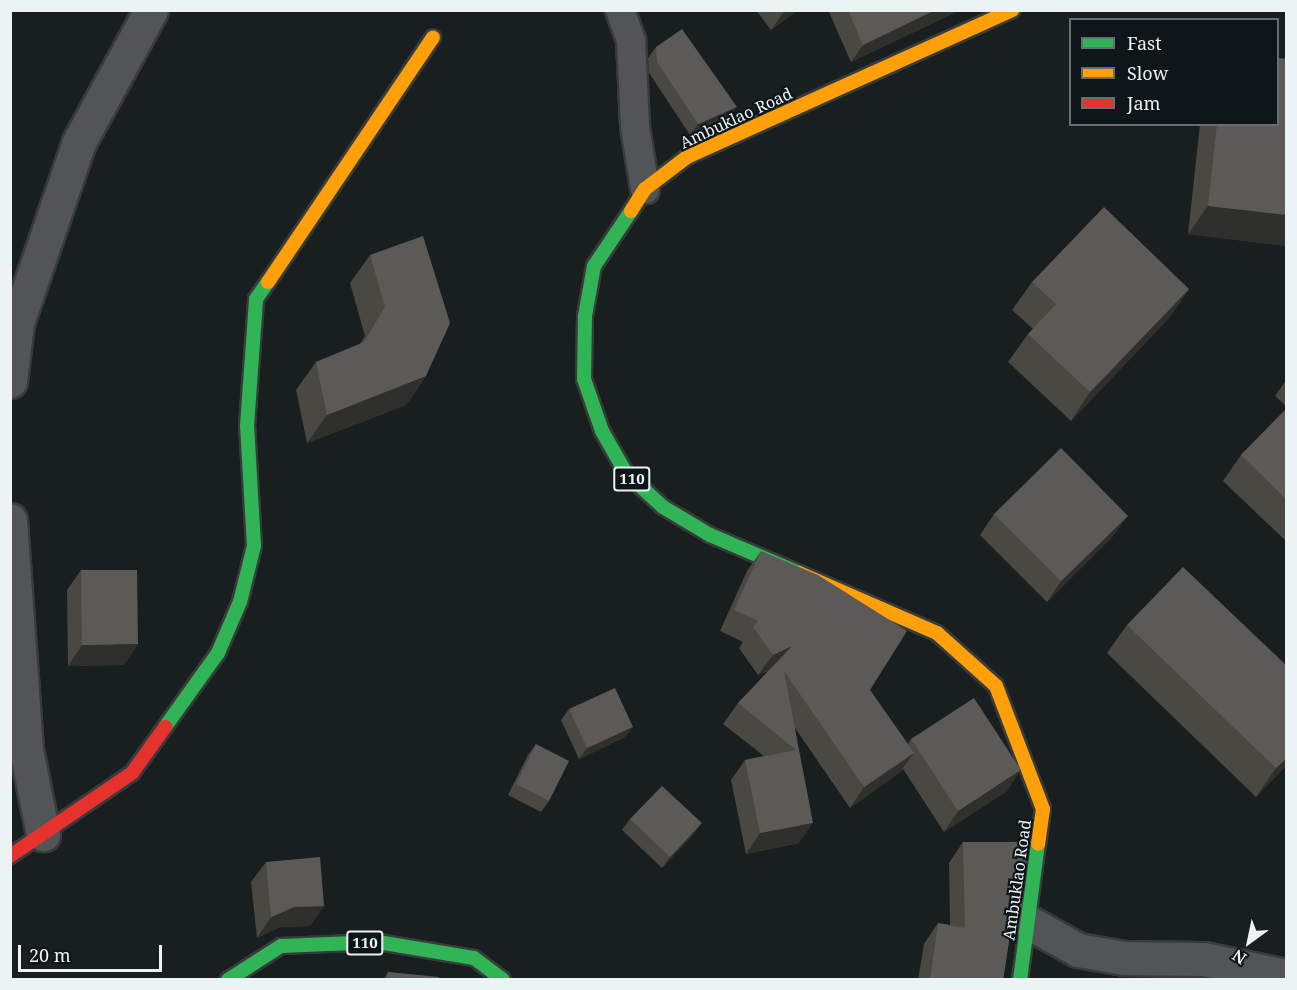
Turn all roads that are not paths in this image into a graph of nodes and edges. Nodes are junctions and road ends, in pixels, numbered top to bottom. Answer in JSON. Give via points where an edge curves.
{"nodes":[{"id":1,"x":150,"y":10,"type":"edge"},
{"id":2,"x":620,"y":10,"type":"edge"},
{"id":3,"x":1012,"y":10,"type":"edge"},
{"id":4,"x":433,"y":37,"type":"dead end"},
{"id":5,"x":645,"y":189,"type":"junction"},
{"id":6,"x":10,"y":381,"type":"edge"},
{"id":7,"x":10,"y":520,"type":"edge"},
{"id":8,"x":43,"y":834,"type":"junction"},
{"id":9,"x":10,"y":856,"type":"edge"},
{"id":10,"x":1028,"y":922,"type":"junction"},
{"id":11,"x":1287,"y":976,"type":"edge"},
{"id":12,"x":228,"y":980,"type":"edge"},
{"id":13,"x":504,"y":980,"type":"edge"},
{"id":14,"x":1020,"y":980,"type":"edge"}],
"edges":[{"from":1,"to":6,"type":"street","via":[[80,142],[17,323]]},
{"from":2,"to":5,"type":"lane","via":[[631,41],[635,127]]},
{"from":3,"to":5,"type":"main road","name":"Ambuklao Road","number":"110","via":[[687,157]]},
{"from":4,"to":8,"type":"main road","via":[[256,299],[247,426],[254,546],[240,602],[218,653],[132,773]]},
{"from":5,"to":10,"type":"main road","name":"Ambuklao Road","number":"110","via":[[594,266],[585,316],[584,379],[602,431],[626,473],[663,507],[710,536],[937,633],[996,686],[1043,808]]},
{"from":7,"to":8,"type":"street","via":[[26,749]]},
{"from":8,"to":9,"type":"main road"},
{"from":10,"to":11,"type":"street","via":[[1078,950],[1124,958],[1204,958]]},
{"from":10,"to":14,"type":"main road","name":"Ambuklao Road","number":"110"},
{"from":12,"to":13,"type":"main road","number":"110","via":[[281,946],[378,942],[474,958]]}]}
